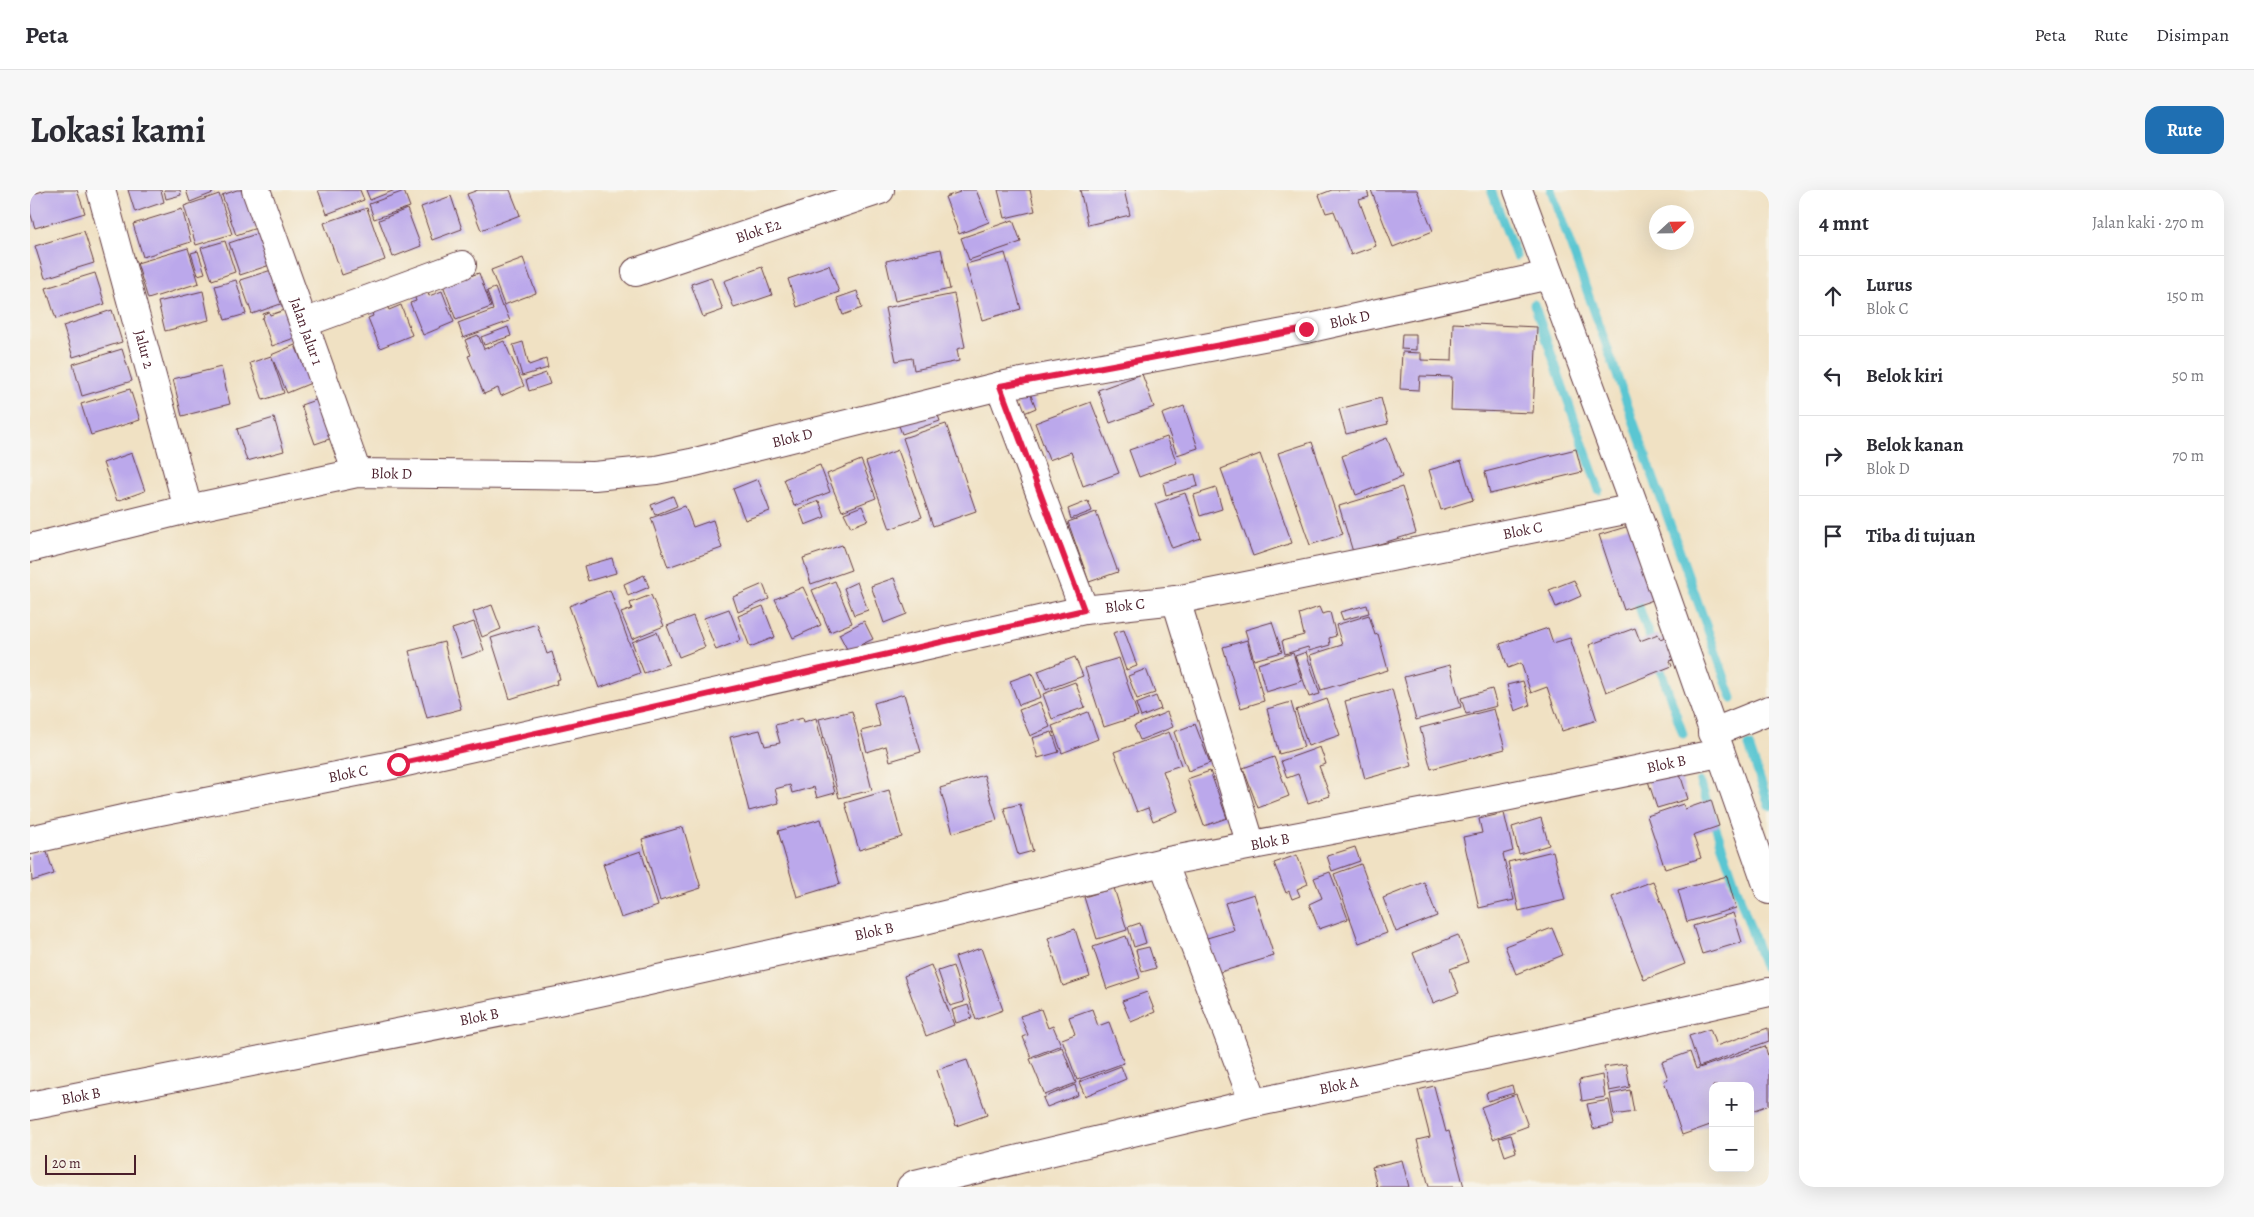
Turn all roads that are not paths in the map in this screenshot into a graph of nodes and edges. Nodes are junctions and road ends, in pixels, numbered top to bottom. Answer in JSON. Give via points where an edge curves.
{"nodes":[{"id":1,"x":101,"y":190,"type":"edge"},
{"id":2,"x":256,"y":190,"type":"edge"},
{"id":3,"x":880,"y":190,"type":"edge"},
{"id":4,"x":1518,"y":190,"type":"edge"},
{"id":5,"x":462,"y":265,"type":"dead end"},
{"id":6,"x":636,"y":272,"type":"dead end"},
{"id":7,"x":1549,"y":275,"type":"junction"},
{"id":8,"x":304,"y":323,"type":"junction"},
{"id":9,"x":1000,"y":386,"type":"junction"},
{"id":10,"x":357,"y":472,"type":"junction"},
{"id":11,"x":1635,"y":508,"type":"junction"},
{"id":12,"x":188,"y":509,"type":"junction"},
{"id":13,"x":30,"y":548,"type":"edge"},
{"id":14,"x":1176,"y":600,"type":"junction"},
{"id":15,"x":1084,"y":610,"type":"junction"},
{"id":16,"x":1769,"y":710,"type":"edge"},
{"id":17,"x":1716,"y":743,"type":"junction"},
{"id":18,"x":30,"y":840,"type":"edge"},
{"id":19,"x":1251,"y":845,"type":"junction"},
{"id":20,"x":1163,"y":862,"type":"junction"},
{"id":21,"x":1769,"y":890,"type":"edge"},
{"id":22,"x":1769,"y":992,"type":"edge"},
{"id":23,"x":1254,"y":1104,"type":"junction"},
{"id":24,"x":30,"y":1106,"type":"edge"},
{"id":25,"x":911,"y":1187,"type":"edge"}],
"edges":[{"from":1,"to":12,"type":"street","name":"Jalur 2"},
{"from":2,"to":8,"type":"street","name":"Jalan Jalur 1"},
{"from":3,"to":6,"type":"street","name":"Blok E2"},
{"from":4,"to":7,"type":"street"},
{"from":5,"to":8,"type":"street"},
{"from":7,"to":9,"type":"street","name":"Blok D","via":[[1306,329]]},
{"from":7,"to":11,"type":"street"},
{"from":8,"to":10,"type":"street","name":"Jalan Jalur 1"},
{"from":9,"to":10,"type":"street","name":"Blok D","via":[[656,470],[594,476]]},
{"from":9,"to":15,"type":"street"},
{"from":10,"to":12,"type":"street","name":"Blok D"},
{"from":11,"to":14,"type":"street","name":"Blok C"},
{"from":11,"to":17,"type":"street"},
{"from":12,"to":13,"type":"street","name":"Blok D"},
{"from":14,"to":15,"type":"street","name":"Blok C"},
{"from":14,"to":19,"type":"street"},
{"from":15,"to":18,"type":"street","name":"Blok C","via":[[398,764]]},
{"from":16,"to":17,"type":"street","name":"Blok B"},
{"from":17,"to":19,"type":"street","name":"Blok B","via":[[1505,797]]},
{"from":17,"to":21,"type":"street"},
{"from":19,"to":20,"type":"street","name":"Blok B"},
{"from":20,"to":23,"type":"street"},
{"from":20,"to":24,"type":"street","name":"Blok B","via":[[916,922],[563,1000]]},
{"from":22,"to":23,"type":"street","name":"Blok A"},
{"from":23,"to":25,"type":"street","name":"Blok A"}]}
